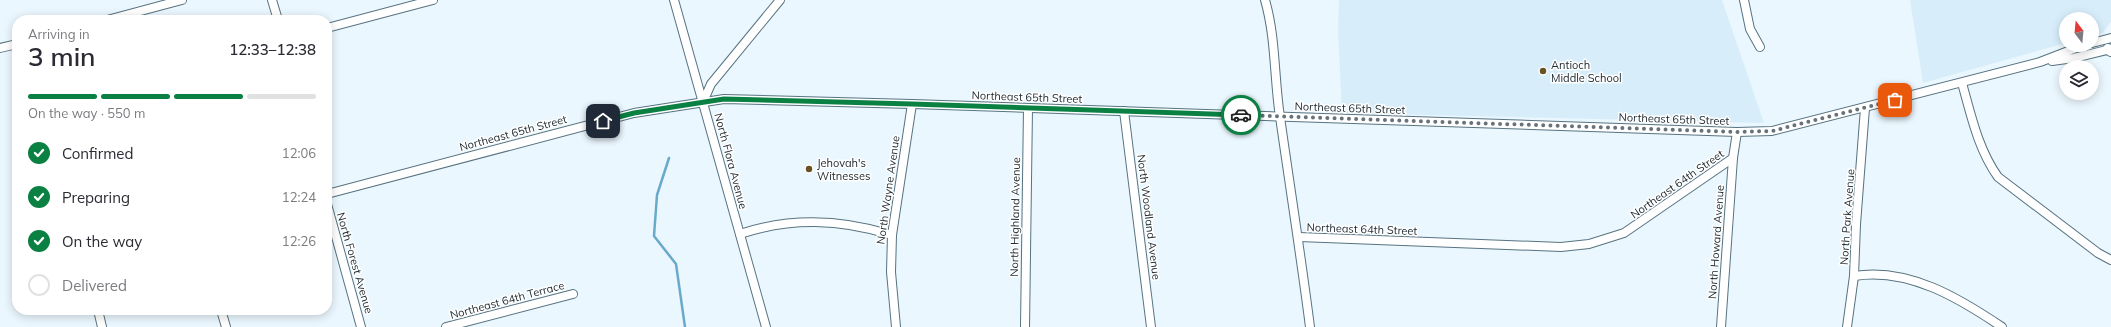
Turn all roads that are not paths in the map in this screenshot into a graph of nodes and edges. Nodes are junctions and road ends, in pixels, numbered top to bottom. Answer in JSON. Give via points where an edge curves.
{"nodes":[{"id":1,"x":182,"y":0,"type":"edge"},
{"id":2,"x":272,"y":0,"type":"edge"},
{"id":3,"x":433,"y":0,"type":"edge"},
{"id":4,"x":674,"y":0,"type":"edge"},
{"id":5,"x":780,"y":0,"type":"edge"},
{"id":6,"x":1265,"y":0,"type":"edge"},
{"id":7,"x":1744,"y":0,"type":"edge"},
{"id":8,"x":139,"y":15,"type":"edge"},
{"id":9,"x":276,"y":15,"type":"edge"},
{"id":10,"x":332,"y":27,"type":"edge"},
{"id":11,"x":2111,"y":38,"type":"edge"},
{"id":12,"x":2099,"y":41,"type":"edge"},
{"id":13,"x":12,"y":45,"type":"edge"},
{"id":14,"x":1760,"y":47,"type":"dead end"},
{"id":15,"x":0,"y":48,"type":"edge"},
{"id":16,"x":2110,"y":50,"type":"edge"},
{"id":17,"x":2066,"y":52,"type":"edge"},
{"id":18,"x":2040,"y":62,"type":"junction"},
{"id":19,"x":1962,"y":83,"type":"junction"},
{"id":20,"x":703,"y":102,"type":"junction"},
{"id":21,"x":912,"y":104,"type":"junction"},
{"id":22,"x":1028,"y":108,"type":"junction"},
{"id":23,"x":1865,"y":108,"type":"junction"},
{"id":24,"x":1124,"y":111,"type":"junction"},
{"id":25,"x":1280,"y":116,"type":"junction"},
{"id":26,"x":1737,"y":132,"type":"junction"},
{"id":27,"x":1733,"y":158,"type":"junction"},
{"id":28,"x":332,"y":193,"type":"edge"},
{"id":29,"x":332,"y":222,"type":"edge"},
{"id":30,"x":740,"y":234,"type":"junction"},
{"id":31,"x":892,"y":235,"type":"junction"},
{"id":32,"x":1299,"y":237,"type":"junction"},
{"id":33,"x":2111,"y":260,"type":"edge"},
{"id":34,"x":1854,"y":276,"type":"junction"},
{"id":35,"x":573,"y":294,"type":"dead end"},
{"id":36,"x":99,"y":315,"type":"edge"},
{"id":37,"x":222,"y":315,"type":"edge"},
{"id":38,"x":102,"y":327,"type":"edge"},
{"id":39,"x":226,"y":327,"type":"edge"},
{"id":40,"x":362,"y":327,"type":"edge"},
{"id":41,"x":446,"y":327,"type":"edge"},
{"id":42,"x":766,"y":327,"type":"edge"},
{"id":43,"x":896,"y":327,"type":"edge"},
{"id":44,"x":1025,"y":327,"type":"edge"},
{"id":45,"x":1151,"y":327,"type":"edge"},
{"id":46,"x":1310,"y":327,"type":"edge"},
{"id":47,"x":1721,"y":327,"type":"edge"},
{"id":48,"x":1847,"y":327,"type":"edge"},
{"id":49,"x":2002,"y":327,"type":"edge"}],
"edges":[{"from":1,"to":8,"type":"street"},
{"from":2,"to":9,"type":"street"},
{"from":3,"to":10,"type":"street"},
{"from":4,"to":20,"type":"street","name":"North Flora Avenue"},
{"from":5,"to":20,"type":"street","via":[[711,84]]},
{"from":6,"to":25,"type":"street","via":[[1271,25]]},
{"from":7,"to":14,"type":"street","via":[[1750,29]]},
{"from":11,"to":12,"type":"street"},
{"from":13,"to":15,"type":"street"},
{"from":16,"to":18,"type":"street"},
{"from":17,"to":18,"type":"street"},
{"from":18,"to":19,"type":"street"},
{"from":19,"to":23,"type":"street"},
{"from":19,"to":33,"type":"street","via":[[1980,145],[1998,176],[2098,253]]},
{"from":20,"to":21,"type":"street","name":"Northeast 65th Street","via":[[724,99]]},
{"from":20,"to":28,"type":"street","name":"Northeast 65th Street","via":[[634,113]]},
{"from":20,"to":30,"type":"street","name":"North Flora Avenue"},
{"from":21,"to":22,"type":"street","name":"Northeast 65th Street"},
{"from":21,"to":31,"type":"street","name":"North Wayne Avenue"},
{"from":22,"to":24,"type":"street","name":"Northeast 65th Street"},
{"from":22,"to":44,"type":"street","name":"North Highland Avenue"},
{"from":23,"to":26,"type":"street","via":[[1772,131]]},
{"from":23,"to":34,"type":"street","name":"North Park Avenue"},
{"from":24,"to":25,"type":"street","name":"Northeast 65th Street"},
{"from":24,"to":45,"type":"street","name":"North Woodland Avenue"},
{"from":25,"to":26,"type":"street","name":"Northeast 65th Street"},
{"from":25,"to":32,"type":"street"},
{"from":26,"to":27,"type":"street","name":"Northeast 64th Street"},
{"from":27,"to":32,"type":"street","name":"Northeast 64th Street","via":[[1624,233],[1589,244],[1561,247]]},
{"from":27,"to":47,"type":"street","name":"North Howard Avenue"},
{"from":29,"to":40,"type":"street","name":"North Forest Avenue"},
{"from":30,"to":31,"type":"street","via":[[768,225],[813,222],[857,226]]},
{"from":30,"to":42,"type":"street","name":"North Flora Avenue"},
{"from":31,"to":43,"type":"street","name":"North Wayne Avenue","via":[[891,272]]},
{"from":32,"to":46,"type":"street"},
{"from":34,"to":48,"type":"street","name":"North Park Avenue"},
{"from":34,"to":49,"type":"street","via":[[1879,273],[1920,283],[1967,304]]},
{"from":35,"to":41,"type":"street","name":"Northeast 64th Terrace"},
{"from":36,"to":38,"type":"street"},
{"from":37,"to":39,"type":"street"}]}
